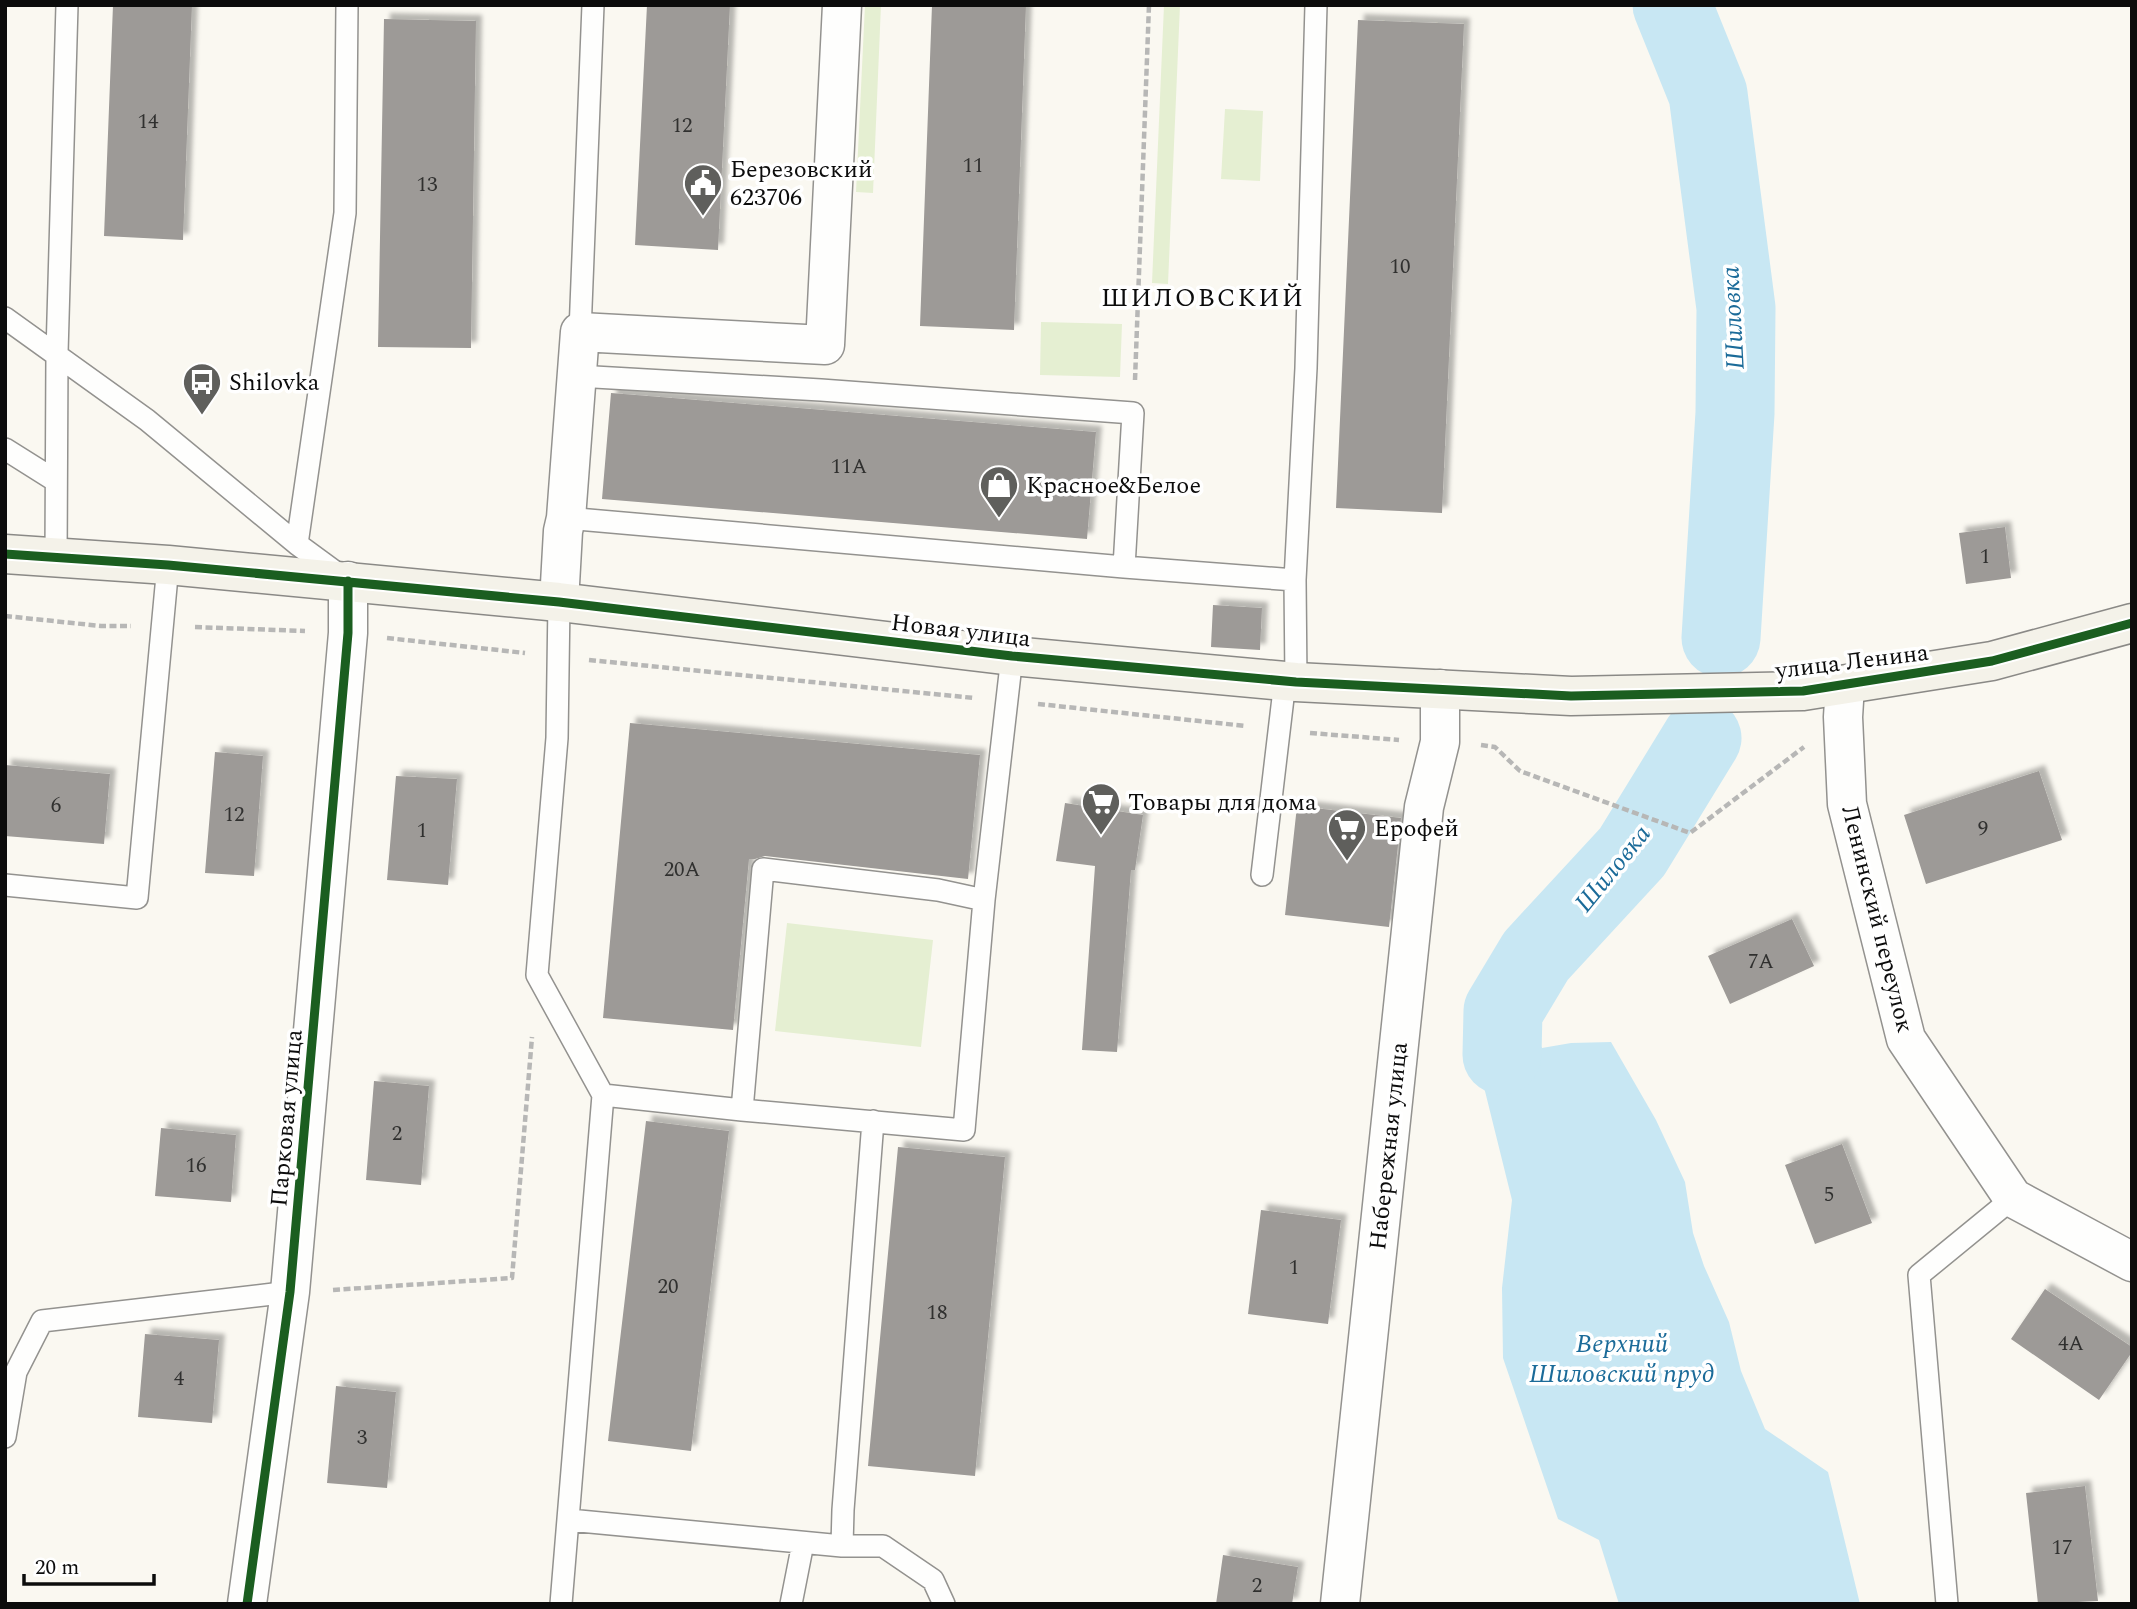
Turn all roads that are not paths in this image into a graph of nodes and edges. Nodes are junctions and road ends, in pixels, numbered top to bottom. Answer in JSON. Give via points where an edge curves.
{"nodes":[{"id":1,"x":67,"y":5,"type":"edge"},
{"id":2,"x":347,"y":5,"type":"edge"},
{"id":3,"x":593,"y":5,"type":"edge"},
{"id":4,"x":842,"y":5,"type":"edge"},
{"id":5,"x":1316,"y":5,"type":"edge"},
{"id":6,"x":5,"y":318,"type":"edge"},
{"id":7,"x":580,"y":332,"type":"junction"},
{"id":8,"x":57,"y":354,"type":"junction"},
{"id":9,"x":577,"y":376,"type":"junction"},
{"id":10,"x":5,"y":449,"type":"edge"},
{"id":11,"x":56,"y":481,"type":"junction"},
{"id":12,"x":566,"y":518,"type":"junction"},
{"id":13,"x":297,"y":544,"type":"junction"},
{"id":14,"x":5,"y":554,"type":"edge"},
{"id":15,"x":56,"y":559,"type":"junction"},
{"id":16,"x":168,"y":565,"type":"junction"},
{"id":17,"x":1124,"y":567,"type":"junction"},
{"id":18,"x":1295,"y":580,"type":"junction"},
{"id":19,"x":348,"y":581,"type":"junction"},
{"id":20,"x":559,"y":601,"type":"junction"},
{"id":21,"x":2132,"y":623,"type":"edge"},
{"id":22,"x":1012,"y":656,"type":"junction"},
{"id":23,"x":1291,"y":682,"type":"junction"},
{"id":24,"x":1440,"y":689,"type":"junction"},
{"id":25,"x":1571,"y":696,"type":"joint"},
{"id":26,"x":1844,"y":701,"type":"junction"},
{"id":27,"x":1262,"y":875,"type":"dead end"},
{"id":28,"x":5,"y":885,"type":"edge"},
{"id":29,"x":984,"y":900,"type":"junction"},
{"id":30,"x":603,"y":1094,"type":"junction"},
{"id":31,"x":741,"y":1110,"type":"junction"},
{"id":32,"x":873,"y":1121,"type":"junction"},
{"id":33,"x":2013,"y":1198,"type":"junction"},
{"id":34,"x":2132,"y":1262,"type":"edge"},
{"id":35,"x":290,"y":1292,"type":"junction"},
{"id":36,"x":5,"y":1437,"type":"edge"},
{"id":37,"x":569,"y":1520,"type":"junction"},
{"id":38,"x":803,"y":1543,"type":"junction"},
{"id":39,"x":842,"y":1546,"type":"junction"},
{"id":40,"x":247,"y":1604,"type":"edge"},
{"id":41,"x":561,"y":1604,"type":"edge"},
{"id":42,"x":791,"y":1604,"type":"edge"},
{"id":43,"x":944,"y":1604,"type":"edge"},
{"id":44,"x":1340,"y":1604,"type":"edge"},
{"id":45,"x":1947,"y":1604,"type":"edge"}],
"edges":[{"from":1,"to":8,"type":"lane"},
{"from":2,"to":13,"type":"lane","via":[[345,213]]},
{"from":3,"to":7,"type":"lane"},
{"from":4,"to":7,"type":"street","via":[[825,345]]},
{"from":5,"to":18,"type":"lane"},
{"from":6,"to":8,"type":"lane"},
{"from":7,"to":9,"type":"street"},
{"from":8,"to":11,"type":"lane"},
{"from":8,"to":13,"type":"lane","via":[[147,420]]},
{"from":9,"to":12,"type":"street"},
{"from":9,"to":17,"type":"lane","via":[[1133,413]]},
{"from":10,"to":11,"type":"lane"},
{"from":11,"to":15,"type":"lane"},
{"from":12,"to":17,"type":"lane"},
{"from":12,"to":20,"type":"street"},
{"from":13,"to":19,"type":"lane"},
{"from":14,"to":15,"type":"street","name":"Новая улица"},
{"from":15,"to":16,"type":"street","name":"Новая улица"},
{"from":16,"to":19,"type":"street","name":"Новая улица"},
{"from":16,"to":28,"type":"lane","via":[[137,898]]},
{"from":17,"to":18,"type":"lane"},
{"from":18,"to":23,"type":"lane"},
{"from":19,"to":20,"type":"street","name":"Новая улица"},
{"from":19,"to":35,"type":"street","name":"Парковая улица","via":[[348,633]]},
{"from":20,"to":22,"type":"street","name":"Новая улица"},
{"from":20,"to":30,"type":"lane","via":[[557,738],[537,975]]},
{"from":21,"to":26,"type":"street","name":"улица Ленина"},
{"from":22,"to":23,"type":"street","name":"Новая улица"},
{"from":22,"to":29,"type":"lane"},
{"from":23,"to":24,"type":"street","name":"Новая улица"},
{"from":23,"to":27,"type":"lane"},
{"from":24,"to":25,"type":"street","name":"Новая улица"},
{"from":24,"to":44,"type":"street","name":"Набережная улица","via":[[1440,742],[1424,807]]},
{"from":25,"to":26,"type":"street","name":"улица Ленина","via":[[1803,691]]},
{"from":26,"to":33,"type":"street","name":"Ленинский переулок","via":[[1847,804],[1906,1039]]},
{"from":29,"to":31,"type":"lane","via":[[764,869]]},
{"from":29,"to":32,"type":"lane","via":[[964,1130]]},
{"from":30,"to":31,"type":"lane"},
{"from":30,"to":37,"type":"lane"},
{"from":31,"to":32,"type":"lane"},
{"from":32,"to":39,"type":"lane"},
{"from":33,"to":34,"type":"street","name":"Ленинский переулок"},
{"from":33,"to":45,"type":"lane","via":[[1919,1275]]},
{"from":35,"to":36,"type":"lane","via":[[42,1321],[16,1372]]},
{"from":35,"to":40,"type":"street","name":"Парковая улица"},
{"from":37,"to":38,"type":"lane"},
{"from":37,"to":41,"type":"lane"},
{"from":38,"to":39,"type":"lane"},
{"from":38,"to":42,"type":"lane"},
{"from":39,"to":43,"type":"lane","via":[[883,1546],[933,1580]]}]}
